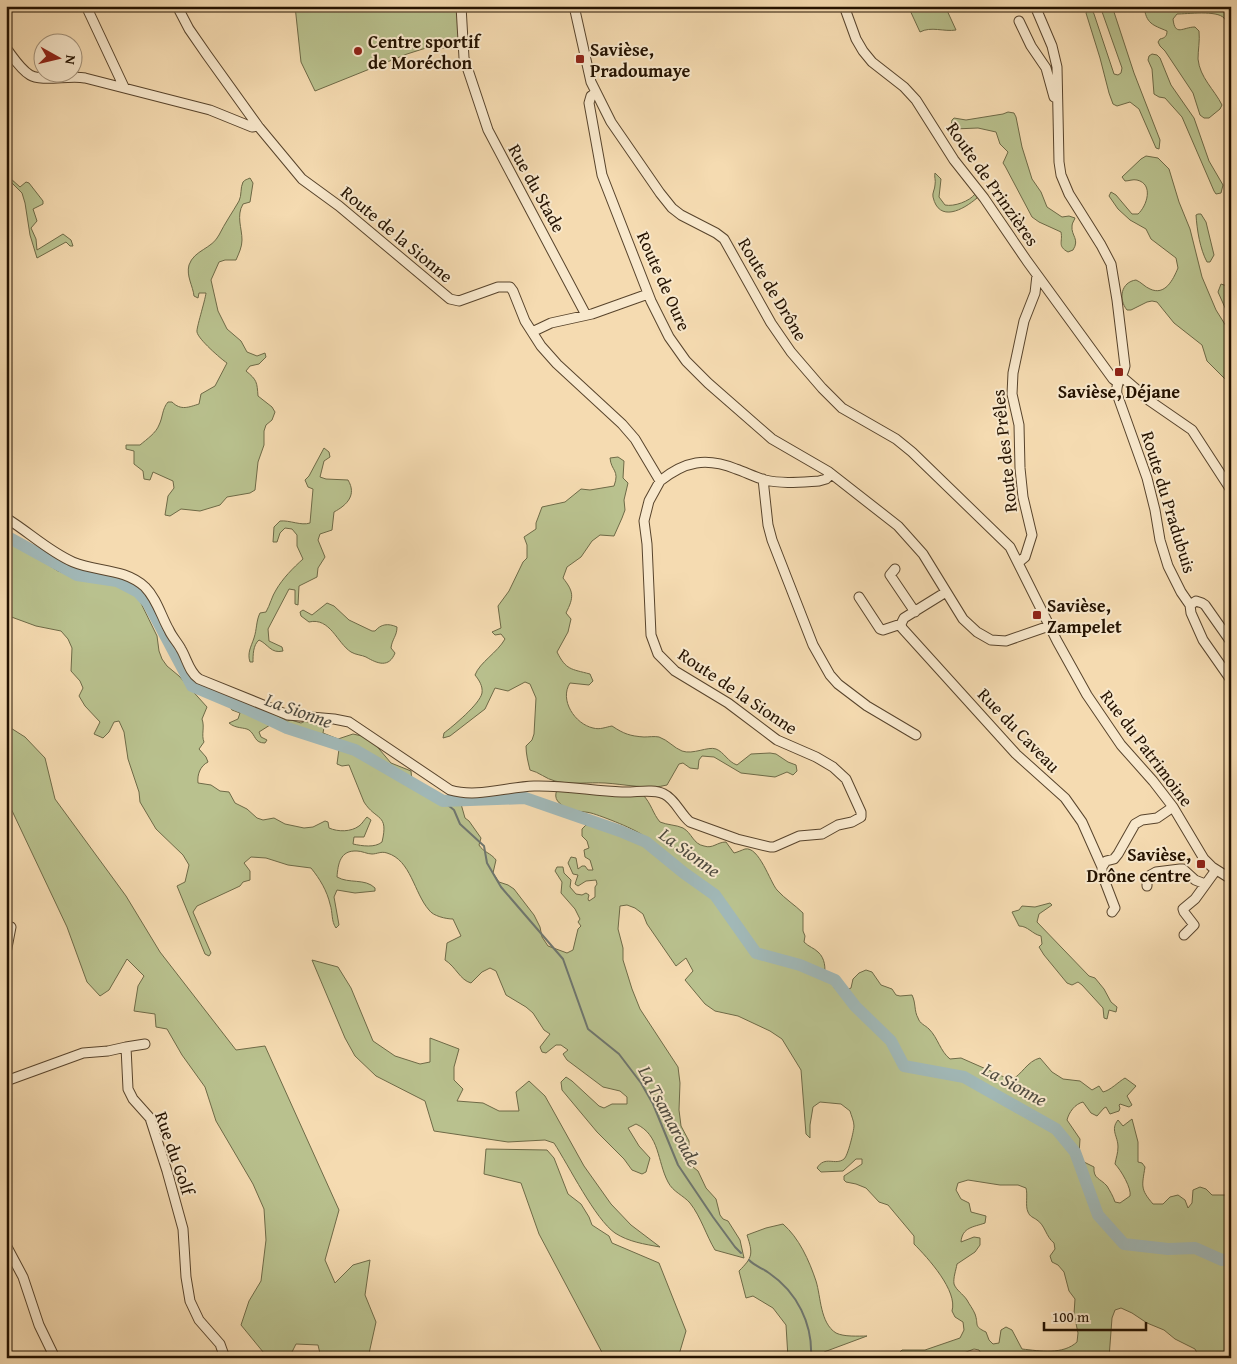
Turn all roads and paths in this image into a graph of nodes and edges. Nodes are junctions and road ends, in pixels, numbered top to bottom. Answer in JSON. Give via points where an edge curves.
{"nodes":[{"id":1,"x":86,"y":6,"type":"edge"},
{"id":2,"x":177,"y":6,"type":"edge"},
{"id":3,"x":461,"y":6,"type":"edge"},
{"id":4,"x":574,"y":6,"type":"edge"},
{"id":5,"x":844,"y":6,"type":"edge"},
{"id":6,"x":1035,"y":6,"type":"edge"},
{"id":7,"x":1019,"y":21,"type":"dead end"},
{"id":8,"x":6,"y":48,"type":"edge"},
{"id":9,"x":124,"y":87,"type":"junction"},
{"id":10,"x":595,"y":93,"type":"junction"},
{"id":11,"x":1058,"y":102,"type":"junction"},
{"id":12,"x":258,"y":126,"type":"junction"},
{"id":13,"x":1037,"y":275,"type":"junction"},
{"id":14,"x":648,"y":294,"type":"junction"},
{"id":15,"x":586,"y":315,"type":"junction"},
{"id":16,"x":532,"y":332,"type":"junction"},
{"id":17,"x":1119,"y":380,"type":"junction"},
{"id":18,"x":831,"y":474,"type":"junction"},
{"id":19,"x":763,"y":479,"type":"junction"},
{"id":20,"x":660,"y":481,"type":"junction"},
{"id":21,"x":1231,"y":490,"type":"edge"},
{"id":22,"x":6,"y":518,"type":"edge"},
{"id":23,"x":1019,"y":562,"type":"junction"},
{"id":24,"x":895,"y":569,"type":"dead end"},
{"id":25,"x":946,"y":592,"type":"junction"},
{"id":26,"x":859,"y":597,"type":"dead end"},
{"id":27,"x":1190,"y":605,"type":"junction"},
{"id":28,"x":915,"y":612,"type":"junction"},
{"id":29,"x":901,"y":624,"type":"junction"},
{"id":30,"x":1049,"y":626,"type":"junction"},
{"id":31,"x":1231,"y":642,"type":"edge"},
{"id":32,"x":1231,"y":680,"type":"edge"},
{"id":33,"x":916,"y":735,"type":"dead end"},
{"id":34,"x":1173,"y":807,"type":"junction"},
{"id":35,"x":1102,"y":866,"type":"junction"},
{"id":36,"x":1216,"y":870,"type":"junction"},
{"id":37,"x":1231,"y":879,"type":"edge"},
{"id":38,"x":1205,"y":884,"type":"junction"},
{"id":39,"x":1147,"y":886,"type":"dead end"},
{"id":40,"x":1112,"y":912,"type":"dead end"},
{"id":41,"x":11,"y":927,"type":"dead end"},
{"id":42,"x":1184,"y":935,"type":"dead end"},
{"id":43,"x":6,"y":953,"type":"edge"},
{"id":44,"x":145,"y":1044,"type":"dead end"},
{"id":45,"x":126,"y":1047,"type":"junction"},
{"id":46,"x":6,"y":1081,"type":"edge"},
{"id":47,"x":6,"y":1245,"type":"edge"},
{"id":48,"x":55,"y":1358,"type":"edge"},
{"id":49,"x":225,"y":1358,"type":"edge"}],
"edges":[{"from":1,"to":9,"type":"street"},
{"from":2,"to":12,"type":"street","name":"Route de la Sionne","via":[[196,40]]},
{"from":3,"to":15,"type":"street","name":"Rue du Stade","via":[[464,58],[488,130]]},
{"from":4,"to":10,"type":"street","name":"Route de Drône"},
{"from":5,"to":13,"type":"street","name":"Route de Prinzières","via":[[863,51],[916,100],[947,150]]},
{"from":6,"to":11,"type":"street","name":"Route du Pradubuis","via":[[1055,57]]},
{"from":7,"to":11,"type":"street","via":[[1046,68]]},
{"from":8,"to":9,"type":"street","via":[[34,77],[76,76]]},
{"from":9,"to":12,"type":"street","via":[[212,110],[252,127]]},
{"from":10,"to":14,"type":"street","name":"Route de Oure","via":[[589,103],[602,175]]},
{"from":10,"to":23,"type":"street","name":"Route de Drône","via":[[615,128],[670,206],[727,242],[771,323],[811,376],[842,408],[896,440],[919,458],[1001,537]]},
{"from":11,"to":17,"type":"street","name":"Route du Pradubuis","via":[[1059,162],[1063,182],[1112,268],[1124,363],[1124,372]]},
{"from":12,"to":16,"type":"street","name":"Route de la Sionne","via":[[302,179],[339,206],[450,300],[459,302],[498,287],[510,287]]},
{"from":13,"to":17,"type":"street","name":"Route de Prinzières","via":[[1113,379]]},
{"from":13,"to":23,"type":"street","name":"Route des Prêles","via":[[1013,373],[1012,394],[1019,425],[1023,497],[1032,535],[1025,557]]},
{"from":14,"to":15,"type":"street"},
{"from":14,"to":18,"type":"street","name":"Route de Oure","via":[[674,344],[699,374],[772,439]]},
{"from":15,"to":16,"type":"street","via":[[563,319]]},
{"from":16,"to":20,"type":"street","name":"Route de la Sionne","via":[[557,364],[631,434]]},
{"from":17,"to":21,"type":"street","name":"Route de Prinzières","via":[[1192,430]]},
{"from":17,"to":27,"type":"street","name":"Route du Pradubuis","via":[[1117,394],[1149,487],[1166,559]]},
{"from":18,"to":19,"type":"street","via":[[826,479],[800,482]]},
{"from":18,"to":25,"type":"street","name":"Route de Oure","via":[[902,529],[923,554]]},
{"from":19,"to":20,"type":"street","via":[[710,462],[685,466]]},
{"from":19,"to":33,"type":"street","via":[[772,540],[819,656],[830,675],[852,696]]},
{"from":20,"to":22,"type":"street","name":"Route de la Sionne","via":[[649,501],[644,521],[651,636],[658,654],[675,671],[777,740],[832,767],[846,779],[861,812],[859,820],[838,824],[822,834],[799,836],[770,847],[736,840],[690,822],[660,792],[548,786],[470,792],[450,790],[349,722],[288,715],[199,679],[145,588],[124,574],[70,560]]},
{"from":23,"to":30,"type":"street","name":"Route de Drône"},
{"from":24,"to":28,"type":"street","via":[[890,575]]},
{"from":25,"to":28,"type":"street"},
{"from":25,"to":30,"type":"street","name":"Route de Oure","via":[[967,623],[991,640],[1006,641]]},
{"from":26,"to":29,"type":"street","via":[[880,629]]},
{"from":27,"to":31,"type":"street","via":[[1196,601],[1204,604]]},
{"from":27,"to":32,"type":"street","name":"Route du Pradubuis","via":[[1203,640]]},
{"from":28,"to":29,"type":"street","via":[[904,618]]},
{"from":29,"to":35,"type":"street","name":"Rue du Caveau","via":[[1016,754],[1065,798],[1082,822]]},
{"from":30,"to":34,"type":"street","name":"Rue du Patrimoine","via":[[1113,734]]},
{"from":34,"to":35,"type":"street","via":[[1157,818],[1135,824],[1118,854]]},
{"from":34,"to":36,"type":"street","name":"Rue du Patrimoine","via":[[1199,852]]},
{"from":35,"to":40,"type":"street","name":"Rue du Caveau","via":[[1115,908]]},
{"from":36,"to":37,"type":"street","name":"Rue du Patrimoine"},
{"from":36,"to":38,"type":"street"},
{"from":38,"to":39,"type":"street","via":[[1180,868],[1152,873],[1147,877]]},
{"from":38,"to":42,"type":"street","via":[[1183,909],[1194,924]]},
{"from":41,"to":43,"type":"street"},
{"from":44,"to":45,"type":"street"},
{"from":45,"to":46,"type":"street","via":[[83,1053]]},
{"from":45,"to":49,"type":"street","name":"Rue du Golf","via":[[128,1089],[132,1099],[150,1118],[180,1219],[190,1301],[199,1320],[220,1344]]},
{"from":47,"to":48,"type":"street"}]}
